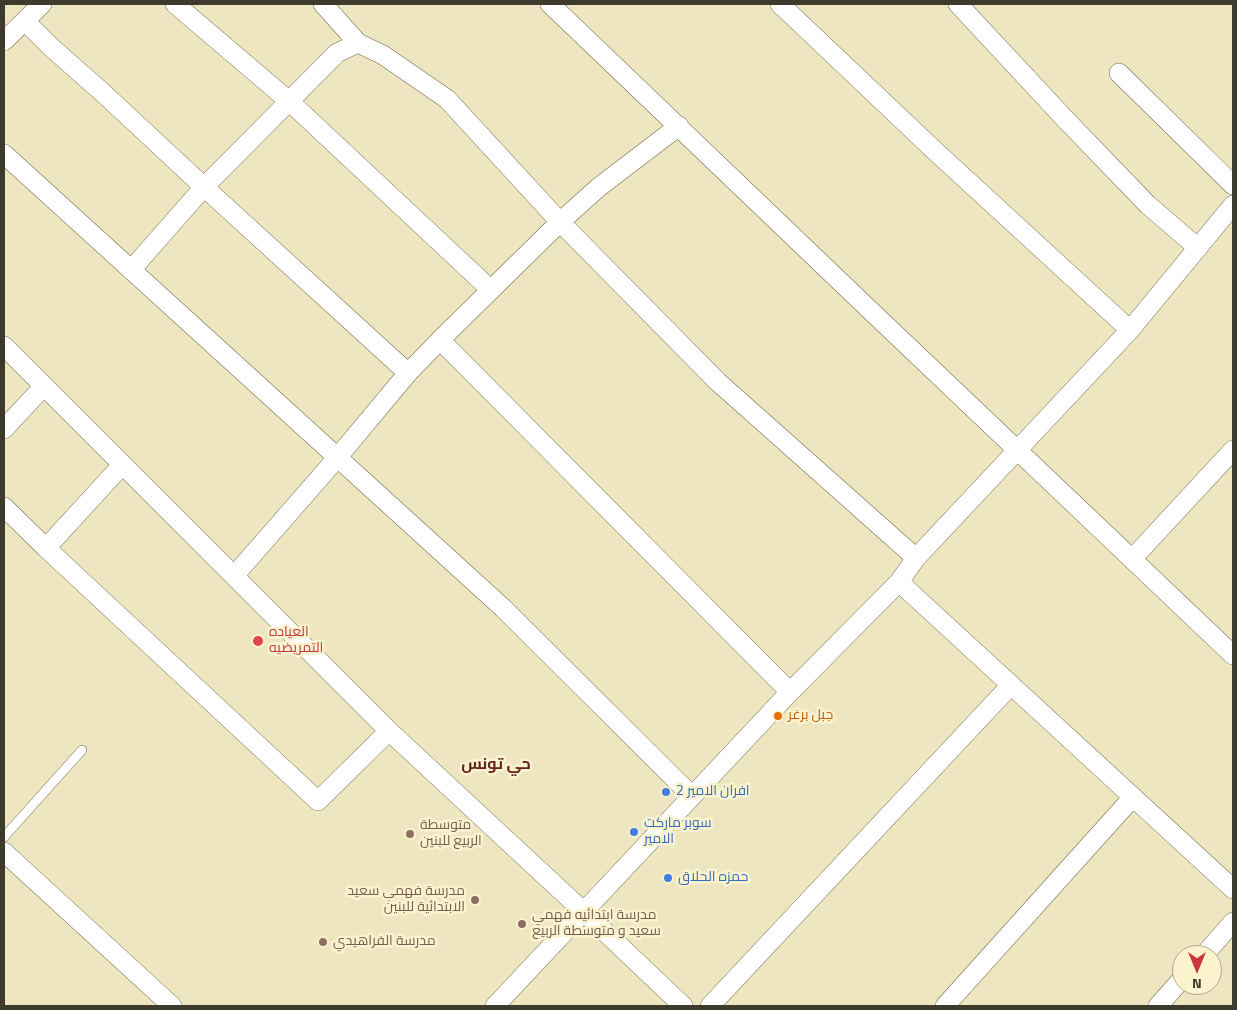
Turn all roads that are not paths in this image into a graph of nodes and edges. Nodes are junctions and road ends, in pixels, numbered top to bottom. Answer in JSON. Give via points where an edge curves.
{"nodes":[{"id":1,"x":42,"y":4,"type":"edge"},
{"id":2,"x":175,"y":4,"type":"edge"},
{"id":3,"x":324,"y":4,"type":"edge"},
{"id":4,"x":550,"y":4,"type":"edge"},
{"id":5,"x":780,"y":4,"type":"edge"},
{"id":6,"x":958,"y":4,"type":"edge"},
{"id":7,"x":24,"y":21,"type":"junction"},
{"id":8,"x":4,"y":41,"type":"edge"},
{"id":9,"x":358,"y":43,"type":"junction"},
{"id":10,"x":1119,"y":73,"type":"dead end"},
{"id":11,"x":289,"y":101,"type":"junction"},
{"id":12,"x":679,"y":126,"type":"junction"},
{"id":13,"x":4,"y":154,"type":"edge"},
{"id":14,"x":1233,"y":185,"type":"edge"},
{"id":15,"x":204,"y":187,"type":"junction"},
{"id":16,"x":1233,"y":205,"type":"edge"},
{"id":17,"x":560,"y":222,"type":"junction"},
{"id":18,"x":1198,"y":248,"type":"junction"},
{"id":19,"x":131,"y":270,"type":"junction"},
{"id":20,"x":492,"y":290,"type":"junction"},
{"id":21,"x":1130,"y":330,"type":"junction"},
{"id":22,"x":440,"y":340,"type":"junction"},
{"id":23,"x":4,"y":346,"type":"edge"},
{"id":24,"x":408,"y":373,"type":"junction"},
{"id":25,"x":44,"y":386,"type":"junction"},
{"id":26,"x":4,"y":429,"type":"edge"},
{"id":27,"x":1018,"y":450,"type":"junction"},
{"id":28,"x":1233,"y":450,"type":"edge"},
{"id":29,"x":337,"y":458,"type":"junction"},
{"id":30,"x":122,"y":465,"type":"junction"},
{"id":31,"x":4,"y":507,"type":"edge"},
{"id":32,"x":46,"y":548,"type":"junction"},
{"id":33,"x":916,"y":558,"type":"junction"},
{"id":34,"x":1132,"y":559,"type":"junction"},
{"id":35,"x":234,"y":576,"type":"junction"},
{"id":36,"x":899,"y":582,"type":"junction"},
{"id":37,"x":1233,"y":655,"type":"edge"},
{"id":38,"x":1011,"y":685,"type":"junction"},
{"id":39,"x":790,"y":692,"type":"junction"},
{"id":40,"x":389,"y":731,"type":"junction"},
{"id":41,"x":82,"y":750,"type":"dead end"},
{"id":42,"x":692,"y":796,"type":"junction"},
{"id":43,"x":1133,"y":797,"type":"junction"},
{"id":44,"x":4,"y":837,"type":"edge"},
{"id":45,"x":4,"y":852,"type":"edge"},
{"id":46,"x":1233,"y":889,"type":"edge"},
{"id":47,"x":584,"y":912,"type":"junction"},
{"id":48,"x":1233,"y":922,"type":"edge"},
{"id":49,"x":1213,"y":945,"type":"edge"},
{"id":50,"x":1172,"y":990,"type":"edge"},
{"id":51,"x":172,"y":1006,"type":"edge"},
{"id":52,"x":495,"y":1006,"type":"edge"},
{"id":53,"x":683,"y":1006,"type":"edge"},
{"id":54,"x":710,"y":1006,"type":"edge"},
{"id":55,"x":945,"y":1006,"type":"edge"},
{"id":56,"x":1158,"y":1006,"type":"edge"}],
"edges":[{"from":1,"to":7,"type":"street"},
{"from":2,"to":11,"type":"street"},
{"from":3,"to":9,"type":"street"},
{"from":4,"to":12,"type":"street"},
{"from":5,"to":21,"type":"street"},
{"from":6,"to":18,"type":"street","via":[[1141,198]]},
{"from":7,"to":8,"type":"street"},
{"from":7,"to":15,"type":"street"},
{"from":9,"to":11,"type":"street","via":[[337,53]]},
{"from":9,"to":17,"type":"street","via":[[383,55],[447,99]]},
{"from":10,"to":14,"type":"street"},
{"from":11,"to":15,"type":"street"},
{"from":11,"to":20,"type":"street"},
{"from":12,"to":17,"type":"street","via":[[599,187]]},
{"from":12,"to":27,"type":"street"},
{"from":13,"to":19,"type":"street"},
{"from":15,"to":19,"type":"street"},
{"from":15,"to":24,"type":"street"},
{"from":16,"to":18,"type":"street"},
{"from":17,"to":20,"type":"street"},
{"from":17,"to":33,"type":"street","via":[[718,382]]},
{"from":18,"to":21,"type":"street"},
{"from":19,"to":29,"type":"street"},
{"from":20,"to":22,"type":"street"},
{"from":21,"to":27,"type":"street"},
{"from":22,"to":24,"type":"street"},
{"from":22,"to":39,"type":"street"},
{"from":23,"to":25,"type":"street"},
{"from":24,"to":29,"type":"street"},
{"from":25,"to":26,"type":"street"},
{"from":25,"to":30,"type":"street"},
{"from":27,"to":33,"type":"street"},
{"from":27,"to":34,"type":"street"},
{"from":28,"to":34,"type":"street"},
{"from":29,"to":35,"type":"street"},
{"from":29,"to":42,"type":"street","via":[[503,608]]},
{"from":30,"to":32,"type":"street"},
{"from":30,"to":35,"type":"street"},
{"from":31,"to":32,"type":"street"},
{"from":32,"to":40,"type":"street","via":[[318,801]]},
{"from":33,"to":36,"type":"street"},
{"from":34,"to":37,"type":"street"},
{"from":35,"to":40,"type":"street"},
{"from":36,"to":38,"type":"street"},
{"from":36,"to":39,"type":"street"},
{"from":38,"to":43,"type":"street"},
{"from":38,"to":54,"type":"street"},
{"from":39,"to":42,"type":"street"},
{"from":40,"to":47,"type":"street"},
{"from":41,"to":44,"type":"lane"},
{"from":42,"to":47,"type":"street"},
{"from":43,"to":46,"type":"street"},
{"from":43,"to":55,"type":"street"},
{"from":45,"to":51,"type":"street"},
{"from":47,"to":52,"type":"street"},
{"from":47,"to":53,"type":"street"},
{"from":48,"to":49,"type":"street"},
{"from":50,"to":56,"type":"street"}]}
